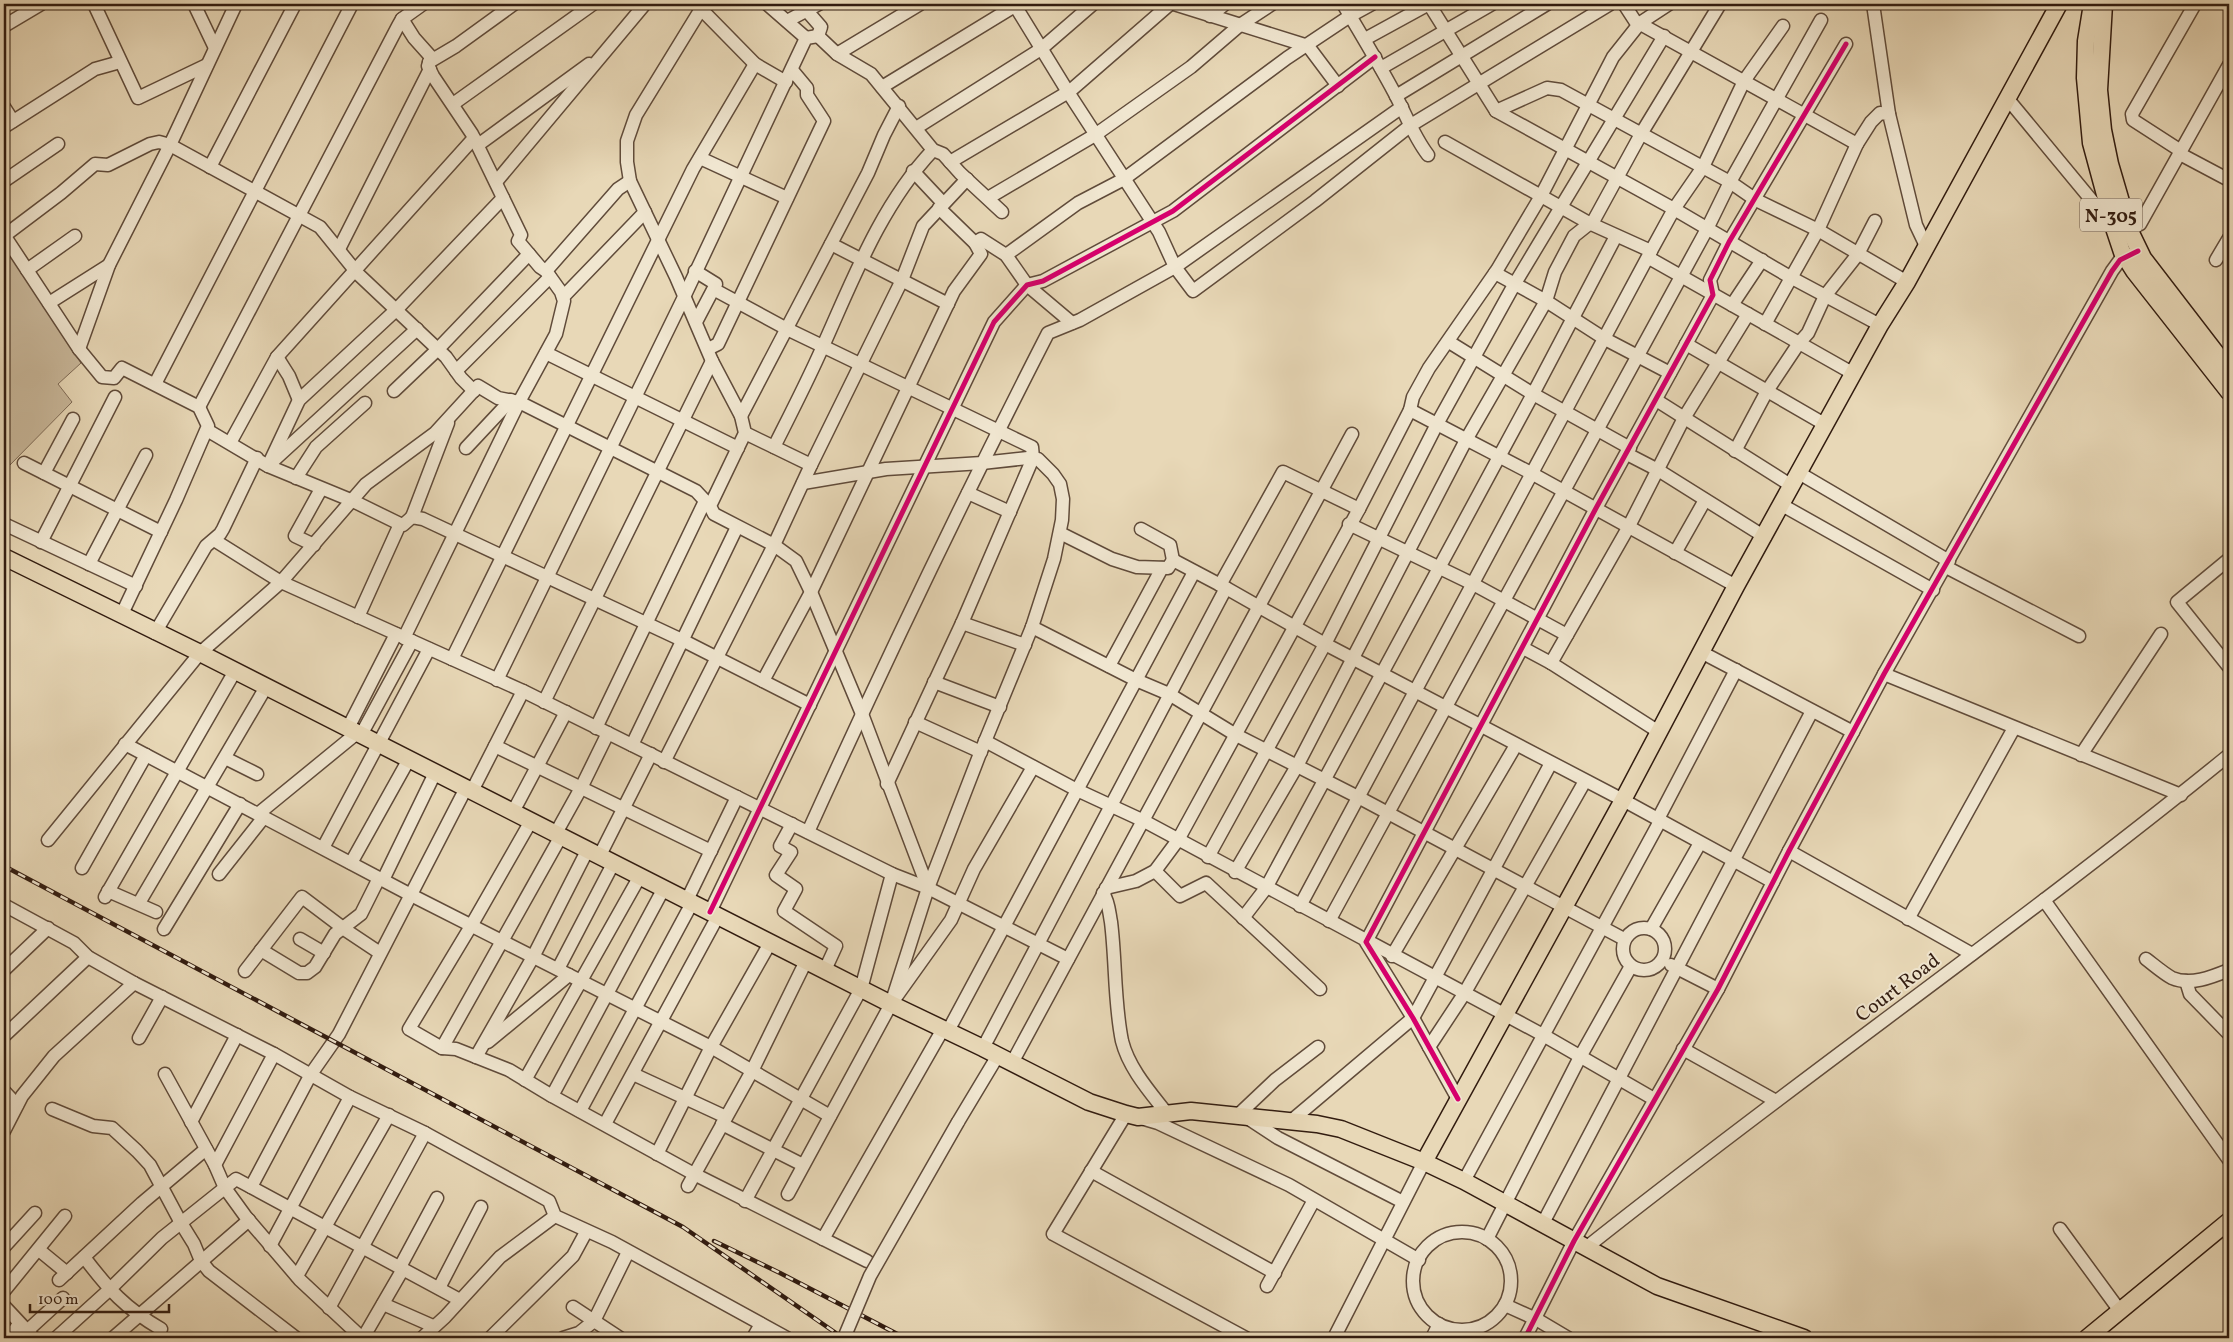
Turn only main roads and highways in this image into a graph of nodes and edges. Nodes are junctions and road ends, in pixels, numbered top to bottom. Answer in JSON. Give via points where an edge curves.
{"nodes":[{"id":1,"x":2058,"y":4,"type":"edge"},
{"id":2,"x":2092,"y":4,"type":"edge"},
{"id":3,"x":2104,"y":4,"type":"edge"},
{"id":4,"x":2116,"y":209,"type":"junction"},
{"id":5,"x":2132,"y":254,"type":"junction"},
{"id":6,"x":2229,"y":370,"type":"edge"},
{"id":7,"x":2229,"y":392,"type":"edge"},
{"id":8,"x":4,"y":557,"type":"edge"},
{"id":9,"x":1424,"y":1162,"type":"junction"},
{"id":10,"x":2229,"y":1221,"type":"edge"},
{"id":11,"x":1804,"y":1338,"type":"edge"},
{"id":12,"x":2087,"y":1338,"type":"edge"}],
"edges":[{"from":1,"to":9,"type":"main road","via":[[1736,586],[1623,800]]},
{"from":2,"to":4,"type":"main road","number":"N-305","via":[[2086,41],[2091,143]]},
{"from":3,"to":4,"type":"main road","number":"N-305","via":[[2100,98]]},
{"from":4,"to":5,"type":"main road","number":"N-305"},
{"from":5,"to":6,"type":"main road","number":"N-305","via":[[2166,290]]},
{"from":5,"to":7,"type":"main road","number":"N-305"},
{"from":8,"to":9,"type":"main road","via":[[1089,1102],[1132,1116],[1191,1111],[1341,1129]]},
{"from":9,"to":11,"type":"main road","via":[[1657,1286]]},
{"from":10,"to":12,"type":"main road"}]}
